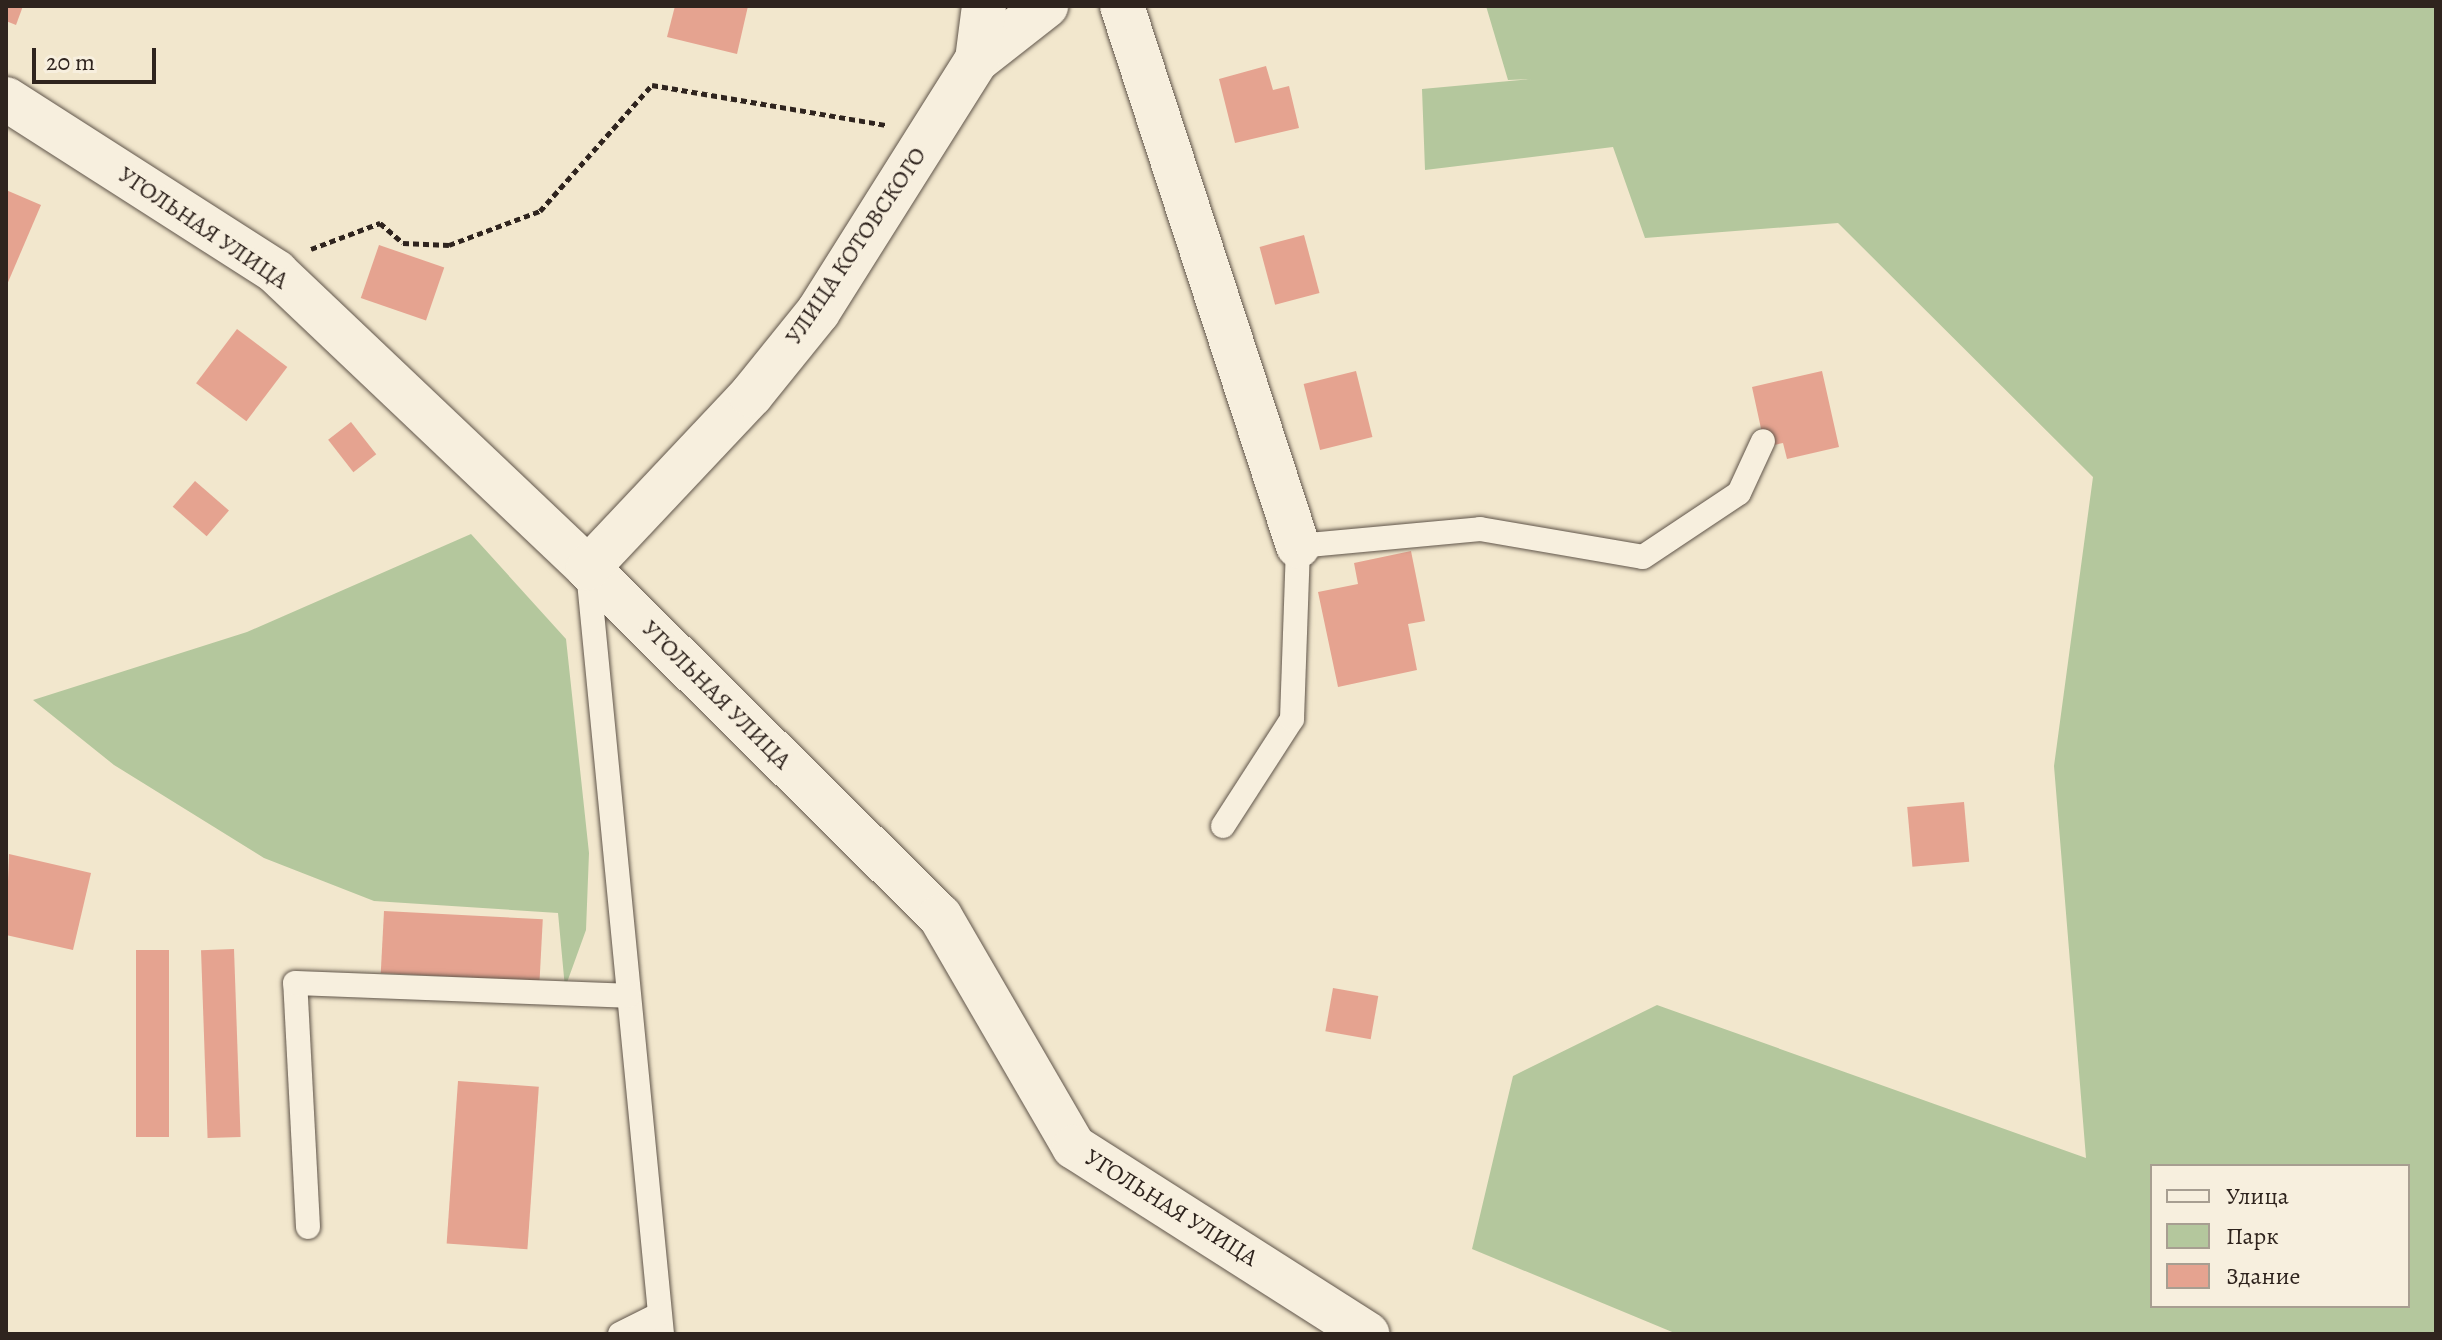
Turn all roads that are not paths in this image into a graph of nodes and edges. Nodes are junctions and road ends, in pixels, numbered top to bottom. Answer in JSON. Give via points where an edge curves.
{"nodes":[{"id":1,"x":984,"y":6,"type":"edge"},
{"id":2,"x":1046,"y":6,"type":"edge"},
{"id":3,"x":1122,"y":6,"type":"edge"},
{"id":4,"x":977,"y":60,"type":"junction"},
{"id":5,"x":6,"y":99,"type":"edge"},
{"id":6,"x":1763,"y":441,"type":"dead end"},
{"id":7,"x":1298,"y":546,"type":"junction"},
{"id":8,"x":588,"y":568,"type":"junction"},
{"id":9,"x":1223,"y":826,"type":"dead end"},
{"id":10,"x":628,"y":996,"type":"junction"},
{"id":11,"x":308,"y":1227,"type":"dead end"},
{"id":12,"x":660,"y":1325,"type":"edge"},
{"id":13,"x":620,"y":1334,"type":"edge"},
{"id":14,"x":1368,"y":1334,"type":"edge"}],
"edges":[{"from":1,"to":4,"type":"street","name":"УЛИЦА КОТОВСКОГО"},
{"from":2,"to":4,"type":"street"},
{"from":3,"to":7,"type":"street"},
{"from":4,"to":8,"type":"street","name":"УЛИЦА КОТОВСКОГО","via":[[818,312],[751,395]]},
{"from":5,"to":8,"type":"street","name":"УГОЛЬНАЯ УЛИЦА","via":[[267,266]]},
{"from":6,"to":7,"type":"lane","via":[[1739,493],[1643,557],[1480,529]]},
{"from":7,"to":9,"type":"lane","via":[[1292,719]]},
{"from":8,"to":10,"type":"lane"},
{"from":8,"to":14,"type":"street","name":"УГОЛЬНАЯ УЛИЦА","via":[[940,916],[1074,1147]]},
{"from":10,"to":11,"type":"lane","via":[[295,983]]},
{"from":10,"to":12,"type":"lane"},
{"from":12,"to":13,"type":"lane"}]}
